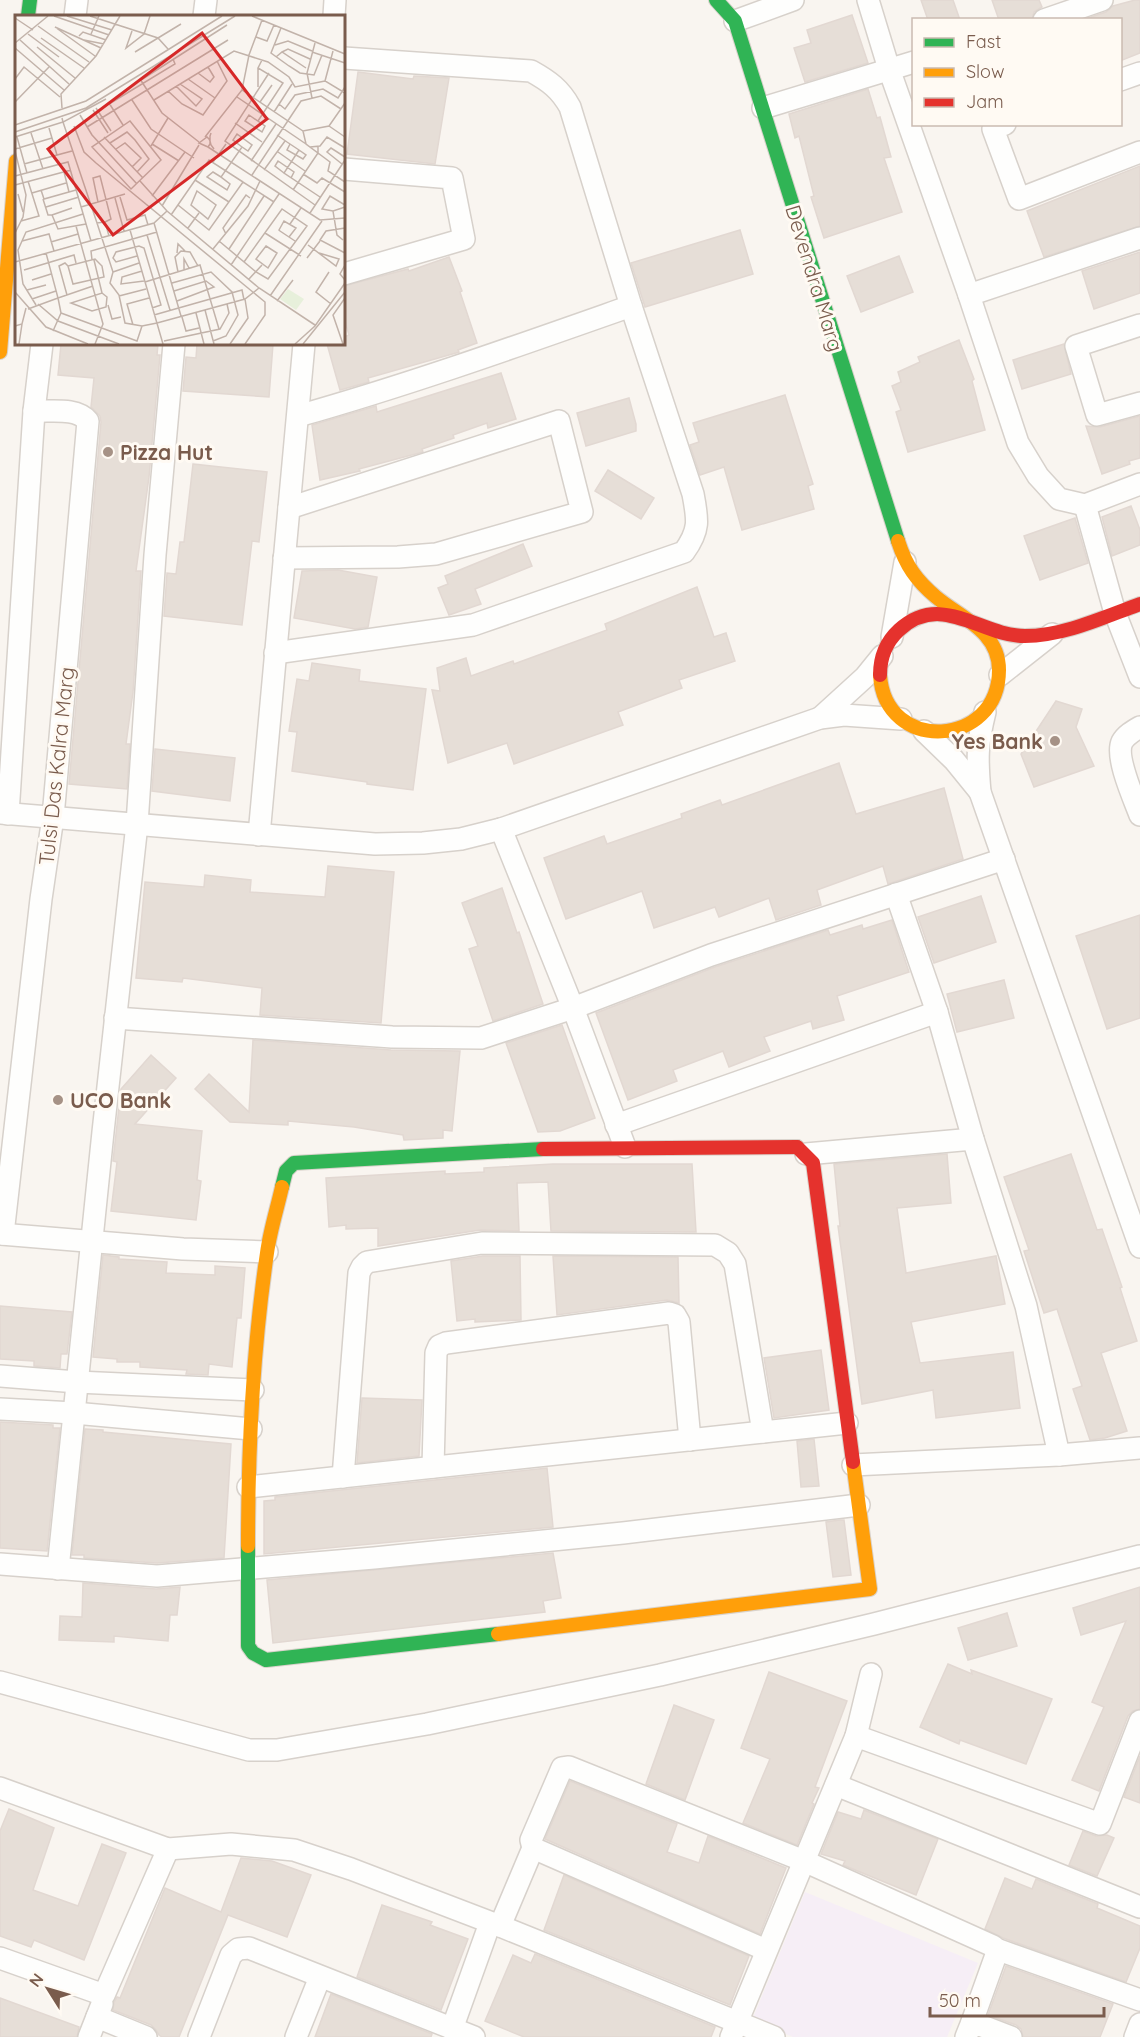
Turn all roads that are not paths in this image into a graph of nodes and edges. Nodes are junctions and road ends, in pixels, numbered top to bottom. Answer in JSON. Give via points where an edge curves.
{"nodes":[{"id":1,"x":30,"y":0,"type":"edge"},
{"id":2,"x":77,"y":0,"type":"edge"},
{"id":3,"x":206,"y":0,"type":"edge"},
{"id":4,"x":335,"y":0,"type":"edge"},
{"id":5,"x":716,"y":0,"type":"edge"},
{"id":6,"x":793,"y":0,"type":"edge"},
{"id":7,"x":868,"y":0,"type":"edge"},
{"id":8,"x":1101,"y":0,"type":"edge"},
{"id":9,"x":1066,"y":11,"type":"edge"},
{"id":10,"x":28,"y":15,"type":"edge"},
{"id":11,"x":75,"y":15,"type":"edge"},
{"id":12,"x":204,"y":15,"type":"edge"},
{"id":13,"x":334,"y":15,"type":"edge"},
{"id":14,"x":1049,"y":18,"type":"edge"},
{"id":15,"x":735,"y":21,"type":"junction"},
{"id":16,"x":345,"y":58,"type":"edge"},
{"id":17,"x":912,"y":63,"type":"edge"},
{"id":18,"x":889,"y":69,"type":"junction"},
{"id":19,"x":1140,"y":73,"type":"edge"},
{"id":20,"x":1122,"y":79,"type":"edge"},
{"id":21,"x":763,"y":108,"type":"junction"},
{"id":22,"x":1000,"y":126,"type":"edge"},
{"id":23,"x":1140,"y":152,"type":"edge"},
{"id":24,"x":345,"y":169,"type":"edge"},
{"id":25,"x":15,"y":186,"type":"edge"},
{"id":26,"x":1140,"y":238,"type":"edge"},
{"id":27,"x":12,"y":262,"type":"edge"},
{"id":28,"x":345,"y":274,"type":"edge"},
{"id":29,"x":969,"y":295,"type":"junction"},
{"id":30,"x":631,"y":306,"type":"junction"},
{"id":31,"x":1140,"y":325,"type":"edge"},
{"id":32,"x":42,"y":345,"type":"edge"},
{"id":33,"x":174,"y":345,"type":"edge"},
{"id":34,"x":304,"y":345,"type":"edge"},
{"id":35,"x":0,"y":352,"type":"edge"},
{"id":36,"x":1140,"y":403,"type":"edge"},
{"id":37,"x":34,"y":411,"type":"junction"},
{"id":38,"x":298,"y":416,"type":"junction"},
{"id":39,"x":1140,"y":484,"type":"edge"},
{"id":40,"x":1085,"y":505,"type":"junction"},
{"id":41,"x":289,"y":508,"type":"junction"},
{"id":42,"x":284,"y":558,"type":"junction"},
{"id":43,"x":904,"y":562,"type":"junction"},
{"id":44,"x":1140,"y":604,"type":"edge"},
{"id":45,"x":1115,"y":613,"type":"junction"},
{"id":46,"x":964,"y":618,"type":"junction"},
{"id":47,"x":1052,"y":634,"type":"junction"},
{"id":48,"x":892,"y":637,"type":"junction"},
{"id":49,"x":275,"y":653,"type":"junction"},
{"id":50,"x":882,"y":656,"type":"junction"},
{"id":51,"x":1000,"y":675,"type":"junction"},
{"id":52,"x":1140,"y":677,"type":"edge"},
{"id":53,"x":985,"y":712,"type":"junction"},
{"id":54,"x":820,"y":718,"type":"junction"},
{"id":55,"x":901,"y":719,"type":"junction"},
{"id":56,"x":1140,"y":727,"type":"edge"},
{"id":57,"x":924,"y":731,"type":"junction"},
{"id":58,"x":980,"y":792,"type":"junction"},
{"id":59,"x":4,"y":813,"type":"edge"},
{"id":60,"x":1140,"y":815,"type":"edge"},
{"id":61,"x":53,"y":817,"type":"junction"},
{"id":62,"x":137,"y":824,"type":"junction"},
{"id":63,"x":501,"y":829,"type":"junction"},
{"id":64,"x":259,"y":835,"type":"junction"},
{"id":65,"x":1004,"y":859,"type":"junction"},
{"id":66,"x":896,"y":894,"type":"junction"},
{"id":67,"x":573,"y":1008,"type":"junction"},
{"id":68,"x":938,"y":1012,"type":"junction"},
{"id":69,"x":115,"y":1018,"type":"junction"},
{"id":70,"x":616,"y":1125,"type":"junction"},
{"id":71,"x":973,"y":1139,"type":"junction"},
{"id":72,"x":625,"y":1147,"type":"junction"},
{"id":73,"x":806,"y":1154,"type":"junction"},
{"id":74,"x":2,"y":1234,"type":"edge"},
{"id":75,"x":91,"y":1241,"type":"junction"},
{"id":76,"x":1140,"y":1247,"type":"edge"},
{"id":77,"x":267,"y":1252,"type":"junction"},
{"id":78,"x":0,"y":1376,"type":"edge"},
{"id":79,"x":77,"y":1382,"type":"junction"},
{"id":80,"x":253,"y":1390,"type":"junction"},
{"id":81,"x":0,"y":1409,"type":"edge"},
{"id":82,"x":74,"y":1413,"type":"junction"},
{"id":83,"x":847,"y":1423,"type":"junction"},
{"id":84,"x":251,"y":1429,"type":"junction"},
{"id":85,"x":763,"y":1432,"type":"junction"},
{"id":86,"x":690,"y":1440,"type":"junction"},
{"id":87,"x":1140,"y":1448,"type":"edge"},
{"id":88,"x":1059,"y":1455,"type":"junction"},
{"id":89,"x":853,"y":1465,"type":"junction"},
{"id":90,"x":434,"y":1467,"type":"junction"},
{"id":91,"x":343,"y":1477,"type":"junction"},
{"id":92,"x":248,"y":1488,"type":"junction"},
{"id":93,"x":859,"y":1504,"type":"junction"},
{"id":94,"x":1140,"y":1556,"type":"edge"},
{"id":95,"x":0,"y":1564,"type":"edge"},
{"id":96,"x":58,"y":1569,"type":"junction"},
{"id":97,"x":248,"y":1569,"type":"junction"},
{"id":98,"x":871,"y":1674,"type":"dead end"},
{"id":99,"x":0,"y":1682,"type":"edge"},
{"id":100,"x":1140,"y":1721,"type":"edge"},
{"id":101,"x":856,"y":1736,"type":"junction"},
{"id":102,"x":836,"y":1785,"type":"junction"},
{"id":103,"x":0,"y":1788,"type":"edge"},
{"id":104,"x":533,"y":1848,"type":"junction"},
{"id":105,"x":168,"y":1850,"type":"junction"},
{"id":106,"x":804,"y":1861,"type":"junction"},
{"id":107,"x":1140,"y":1906,"type":"edge"},
{"id":108,"x":495,"y":1924,"type":"junction"},
{"id":109,"x":996,"y":1949,"type":"junction"},
{"id":110,"x":766,"y":1950,"type":"junction"},
{"id":111,"x":0,"y":1958,"type":"edge"},
{"id":112,"x":320,"y":1977,"type":"junction"},
{"id":113,"x":104,"y":1995,"type":"junction"},
{"id":114,"x":1140,"y":2000,"type":"edge"},
{"id":115,"x":97,"y":2017,"type":"junction"},
{"id":116,"x":1140,"y":2024,"type":"edge"},
{"id":117,"x":452,"y":2029,"type":"junction"},
{"id":118,"x":734,"y":2030,"type":"edge"},
{"id":119,"x":969,"y":2030,"type":"edge"},
{"id":120,"x":89,"y":2037,"type":"edge"},
{"id":121,"x":146,"y":2037,"type":"edge"},
{"id":122,"x":199,"y":2037,"type":"edge"},
{"id":123,"x":296,"y":2037,"type":"edge"},
{"id":124,"x":474,"y":2037,"type":"edge"},
{"id":125,"x":774,"y":2037,"type":"edge"},
{"id":126,"x":1011,"y":2037,"type":"edge"},
{"id":127,"x":1135,"y":2037,"type":"edge"}],
"edges":[{"from":1,"to":10,"type":"street"},
{"from":2,"to":11,"type":"street"},
{"from":3,"to":12,"type":"street"},
{"from":4,"to":13,"type":"street"},
{"from":5,"to":15,"type":"street","name":"Devendra Marg"},
{"from":6,"to":15,"type":"street"},
{"from":7,"to":18,"type":"street"},
{"from":8,"to":9,"type":"street"},
{"from":9,"to":14,"type":"street"},
{"from":15,"to":21,"type":"street","name":"Devendra Marg"},
{"from":16,"to":30,"type":"street","via":[[531,71],[550,81],[570,107]]},
{"from":17,"to":18,"type":"street"},
{"from":18,"to":21,"type":"street"},
{"from":18,"to":29,"type":"street"},
{"from":19,"to":20,"type":"street"},
{"from":21,"to":43,"type":"street","name":"Devendra Marg"},
{"from":22,"to":23,"type":"street","via":[[993,129],[1019,200]]},
{"from":24,"to":28,"type":"street","via":[[452,178],[464,239]]},
{"from":25,"to":27,"type":"street"},
{"from":26,"to":29,"type":"street"},
{"from":27,"to":35,"type":"street"},
{"from":29,"to":40,"type":"street","via":[[1018,443],[1038,476],[1059,499]]},
{"from":30,"to":38,"type":"street","via":[[373,395]]},
{"from":30,"to":49,"type":"street","via":[[693,494],[698,519],[695,537],[684,552],[473,625]]},
{"from":31,"to":36,"type":"street","via":[[1076,346],[1097,415]]},
{"from":32,"to":37,"type":"street"},
{"from":33,"to":62,"type":"street"},
{"from":34,"to":38,"type":"street"},
{"from":37,"to":59,"type":"street"},
{"from":37,"to":61,"type":"street","name":"Tulsi Das Kalra Marg","via":[[74,412],[88,421]]},
{"from":38,"to":41,"type":"street"},
{"from":39,"to":40,"type":"street"},
{"from":40,"to":45,"type":"street"},
{"from":41,"to":42,"type":"street"},
{"from":41,"to":42,"type":"street","via":[[559,421],[582,512],[436,554]]},
{"from":42,"to":49,"type":"street"},
{"from":43,"to":46,"type":"street","name":"Devendra Marg","via":[[921,584]]},
{"from":43,"to":48,"type":"street","name":"Devendra Marg"},
{"from":44,"to":45,"type":"street"},
{"from":45,"to":47,"type":"street"},
{"from":45,"to":52,"type":"street"},
{"from":46,"to":47,"type":"street","via":[[1006,634]]},
{"from":46,"to":48,"type":"street","via":[[945,613],[925,615],[907,623]]},
{"from":46,"to":51,"type":"street","via":[[991,641]]},
{"from":47,"to":51,"type":"street"},
{"from":48,"to":50,"type":"street"},
{"from":49,"to":64,"type":"street"},
{"from":50,"to":54,"type":"street"},
{"from":50,"to":55,"type":"street","via":[[882,690]]},
{"from":51,"to":53,"type":"street"},
{"from":53,"to":57,"type":"street","via":[[957,730]]},
{"from":53,"to":58,"type":"street","via":[[978,742]]},
{"from":54,"to":55,"type":"street","via":[[844,715]]},
{"from":54,"to":63,"type":"street"},
{"from":55,"to":57,"type":"street"},
{"from":56,"to":60,"type":"street","via":[[1129,733],[1120,751]]},
{"from":57,"to":58,"type":"street"},
{"from":58,"to":65,"type":"street"},
{"from":59,"to":61,"type":"street"},
{"from":61,"to":62,"type":"street"},
{"from":61,"to":74,"type":"street","name":"Tulsi Das Kalra Marg"},
{"from":62,"to":64,"type":"street"},
{"from":62,"to":69,"type":"street"},
{"from":63,"to":64,"type":"street","via":[[461,839],[404,844]]},
{"from":63,"to":67,"type":"street"},
{"from":65,"to":66,"type":"street"},
{"from":65,"to":76,"type":"street"},
{"from":66,"to":67,"type":"street","via":[[711,955]]},
{"from":66,"to":68,"type":"street"},
{"from":67,"to":69,"type":"street","via":[[481,1038],[392,1037]]},
{"from":67,"to":70,"type":"street"},
{"from":68,"to":70,"type":"street"},
{"from":68,"to":71,"type":"street"},
{"from":69,"to":75,"type":"street"},
{"from":70,"to":72,"type":"street"},
{"from":71,"to":73,"type":"street"},
{"from":71,"to":88,"type":"street","via":[[1026,1306]]},
{"from":72,"to":73,"type":"street","via":[[796,1147]]},
{"from":72,"to":77,"type":"street","via":[[294,1163],[286,1171]]},
{"from":73,"to":83,"type":"street","via":[[813,1163]]},
{"from":74,"to":75,"type":"street"},
{"from":75,"to":77,"type":"street"},
{"from":75,"to":79,"type":"street"},
{"from":77,"to":80,"type":"street"},
{"from":78,"to":79,"type":"street"},
{"from":79,"to":80,"type":"street"},
{"from":79,"to":82,"type":"street"},
{"from":80,"to":84,"type":"street"},
{"from":81,"to":82,"type":"street"},
{"from":82,"to":84,"type":"street"},
{"from":82,"to":96,"type":"street"},
{"from":83,"to":85,"type":"street"},
{"from":83,"to":89,"type":"street"},
{"from":84,"to":92,"type":"street"},
{"from":85,"to":86,"type":"street"},
{"from":85,"to":91,"type":"street","via":[[735,1264],[728,1253],[715,1245],[482,1244],[367,1262],[362,1267]]},
{"from":86,"to":90,"type":"street"},
{"from":86,"to":90,"type":"street","via":[[679,1322],[669,1313],[439,1346]]},
{"from":87,"to":88,"type":"street"},
{"from":88,"to":89,"type":"street"},
{"from":89,"to":93,"type":"street"},
{"from":90,"to":91,"type":"street"},
{"from":91,"to":92,"type":"street"},
{"from":92,"to":97,"type":"street"},
{"from":93,"to":97,"type":"street","via":[[623,1533]]},
{"from":93,"to":97,"type":"street","via":[[870,1589],[339,1653],[266,1660],[253,1653],[248,1646]]},
{"from":94,"to":99,"type":"street","via":[[660,1675],[427,1724],[277,1750],[249,1750]]},
{"from":95,"to":96,"type":"street"},
{"from":96,"to":97,"type":"street","via":[[156,1576]]},
{"from":98,"to":101,"type":"street"},
{"from":100,"to":101,"type":"street","via":[[1100,1824]]},
{"from":101,"to":102,"type":"street"},
{"from":102,"to":106,"type":"street"},
{"from":102,"to":107,"type":"street"},
{"from":103,"to":105,"type":"street"},
{"from":104,"to":106,"type":"street","via":[[535,1830],[559,1772],[566,1766]]},
{"from":104,"to":108,"type":"street"},
{"from":104,"to":110,"type":"street"},
{"from":105,"to":108,"type":"street","via":[[231,1844],[294,1850]]},
{"from":105,"to":113,"type":"street"},
{"from":106,"to":109,"type":"street"},
{"from":106,"to":110,"type":"street"},
{"from":108,"to":117,"type":"street"},
{"from":108,"to":118,"type":"street"},
{"from":109,"to":114,"type":"street"},
{"from":109,"to":119,"type":"street"},
{"from":110,"to":118,"type":"street"},
{"from":111,"to":113,"type":"street"},
{"from":112,"to":117,"type":"street"},
{"from":112,"to":122,"type":"street","via":[[259,1951],[238,1949],[231,1955]]},
{"from":112,"to":123,"type":"street"},
{"from":113,"to":115,"type":"street"},
{"from":115,"to":120,"type":"street"},
{"from":115,"to":121,"type":"street"},
{"from":116,"to":127,"type":"street"},
{"from":117,"to":124,"type":"street"},
{"from":118,"to":125,"type":"street"},
{"from":119,"to":126,"type":"street"}]}
